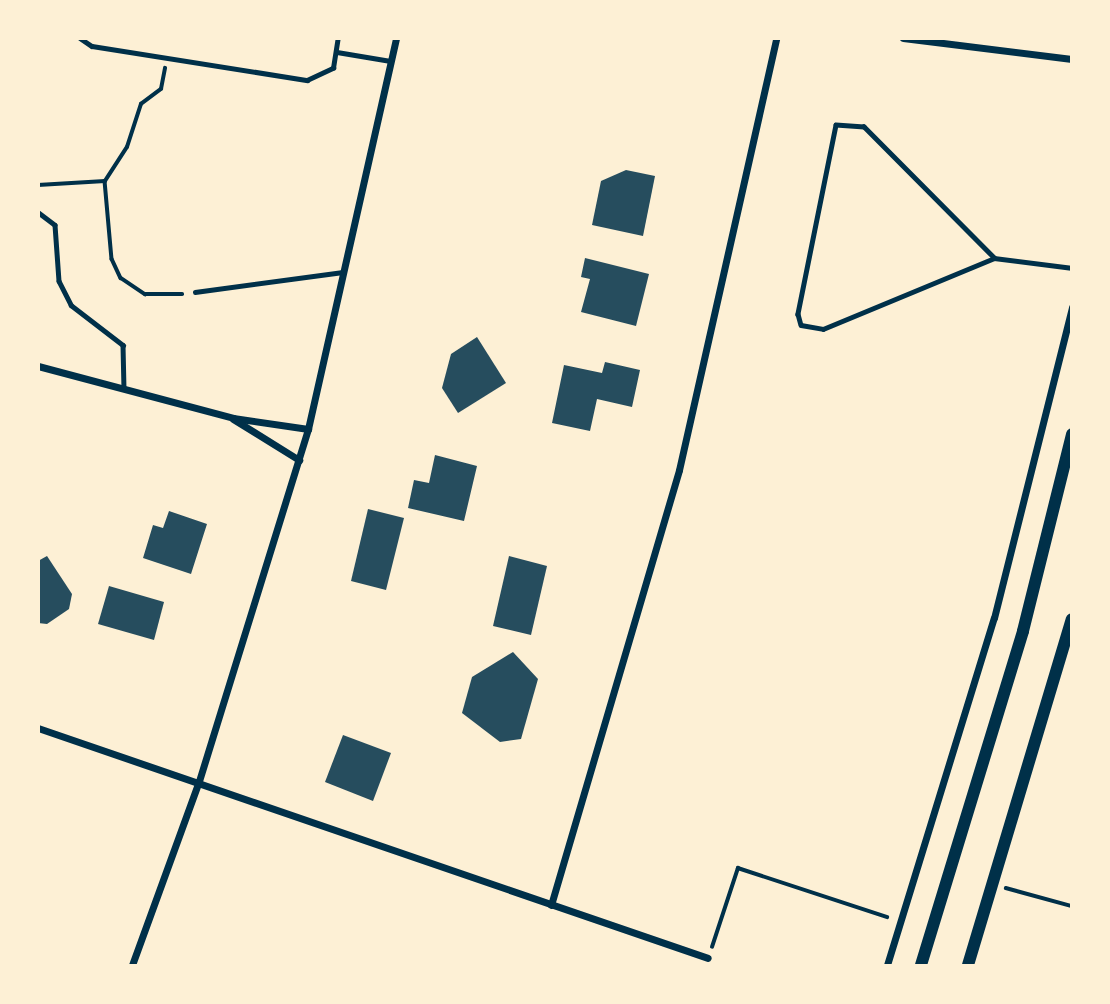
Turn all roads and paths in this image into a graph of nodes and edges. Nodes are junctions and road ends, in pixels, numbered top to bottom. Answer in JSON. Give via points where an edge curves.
{"nodes":[{"id":1,"x":80,"y":38,"type":"edge"},
{"id":2,"x":338,"y":38,"type":"edge"},
{"id":3,"x":396,"y":38,"type":"edge"},
{"id":4,"x":776,"y":38,"type":"edge"},
{"id":5,"x":903,"y":38,"type":"edge"},
{"id":6,"x":337,"y":52,"type":"junction"},
{"id":7,"x":167,"y":57,"type":"junction"},
{"id":8,"x":391,"y":61,"type":"junction"},
{"id":9,"x":1069,"y":61,"type":"edge"},
{"id":10,"x":105,"y":181,"type":"junction"},
{"id":11,"x":38,"y":186,"type":"edge"},
{"id":12,"x":38,"y":212,"type":"edge"},
{"id":13,"x":994,"y":258,"type":"junction"},
{"id":14,"x":1072,"y":268,"type":"edge"},
{"id":15,"x":344,"y":272,"type":"junction"},
{"id":16,"x":195,"y":292,"type":"joint"},
{"id":17,"x":1072,"y":307,"type":"edge"},
{"id":18,"x":38,"y":366,"type":"edge"},
{"id":19,"x":124,"y":389,"type":"junction"},
{"id":20,"x":233,"y":418,"type":"junction"},
{"id":21,"x":308,"y":429,"type":"junction"},
{"id":22,"x":1072,"y":434,"type":"edge"},
{"id":23,"x":299,"y":460,"type":"junction"},
{"id":24,"x":1072,"y":619,"type":"edge"},
{"id":25,"x":38,"y":728,"type":"edge"},
{"id":26,"x":200,"y":781,"type":"junction"},
{"id":27,"x":994,"y":885,"type":"junction"},
{"id":28,"x":551,"y":905,"type":"junction"},
{"id":29,"x":1072,"y":906,"type":"edge"},
{"id":30,"x":899,"y":921,"type":"junction"},
{"id":31,"x":708,"y":958,"type":"joint"},
{"id":32,"x":132,"y":965,"type":"edge"},
{"id":33,"x":887,"y":965,"type":"edge"},
{"id":34,"x":920,"y":965,"type":"edge"},
{"id":35,"x":968,"y":965,"type":"edge"}],
"edges":[{"from":1,"to":7,"type":"lane"},
{"from":2,"to":6,"type":"lane"},
{"from":3,"to":8,"type":"street"},
{"from":4,"to":28,"type":"street","via":[[679,470]]},
{"from":5,"to":9,"type":"street"},
{"from":6,"to":7,"type":"lane","via":[[327,73],[307,80]]},
{"from":6,"to":8,"type":"lane"},
{"from":7,"to":10,"type":"path","via":[[161,89],[141,104],[127,147]]},
{"from":8,"to":15,"type":"street"},
{"from":10,"to":11,"type":"path"},
{"from":10,"to":16,"type":"path","via":[[112,259],[121,278],[154,296]]},
{"from":12,"to":19,"type":"lane","via":[[57,231],[59,281],[71,305],[123,345]]},
{"from":13,"to":13,"type":"lane","via":[[823,330],[801,325],[798,314],[836,125],[864,127]]},
{"from":13,"to":14,"type":"lane"},
{"from":15,"to":16,"type":"lane"},
{"from":15,"to":21,"type":"street"},
{"from":17,"to":30,"type":"street","via":[[994,618]]},
{"from":18,"to":19,"type":"street"},
{"from":19,"to":20,"type":"street"},
{"from":20,"to":21,"type":"street"},
{"from":20,"to":23,"type":"street"},
{"from":21,"to":23,"type":"street"},
{"from":22,"to":34,"type":"street","via":[[1019,644]]},
{"from":23,"to":26,"type":"street"},
{"from":24,"to":27,"type":"street"},
{"from":25,"to":26,"type":"street"},
{"from":26,"to":28,"type":"street"},
{"from":26,"to":32,"type":"street"},
{"from":27,"to":29,"type":"path"},
{"from":27,"to":35,"type":"street"},
{"from":28,"to":31,"type":"street"},
{"from":30,"to":31,"type":"path","via":[[738,868]]},
{"from":30,"to":33,"type":"street"}]}
